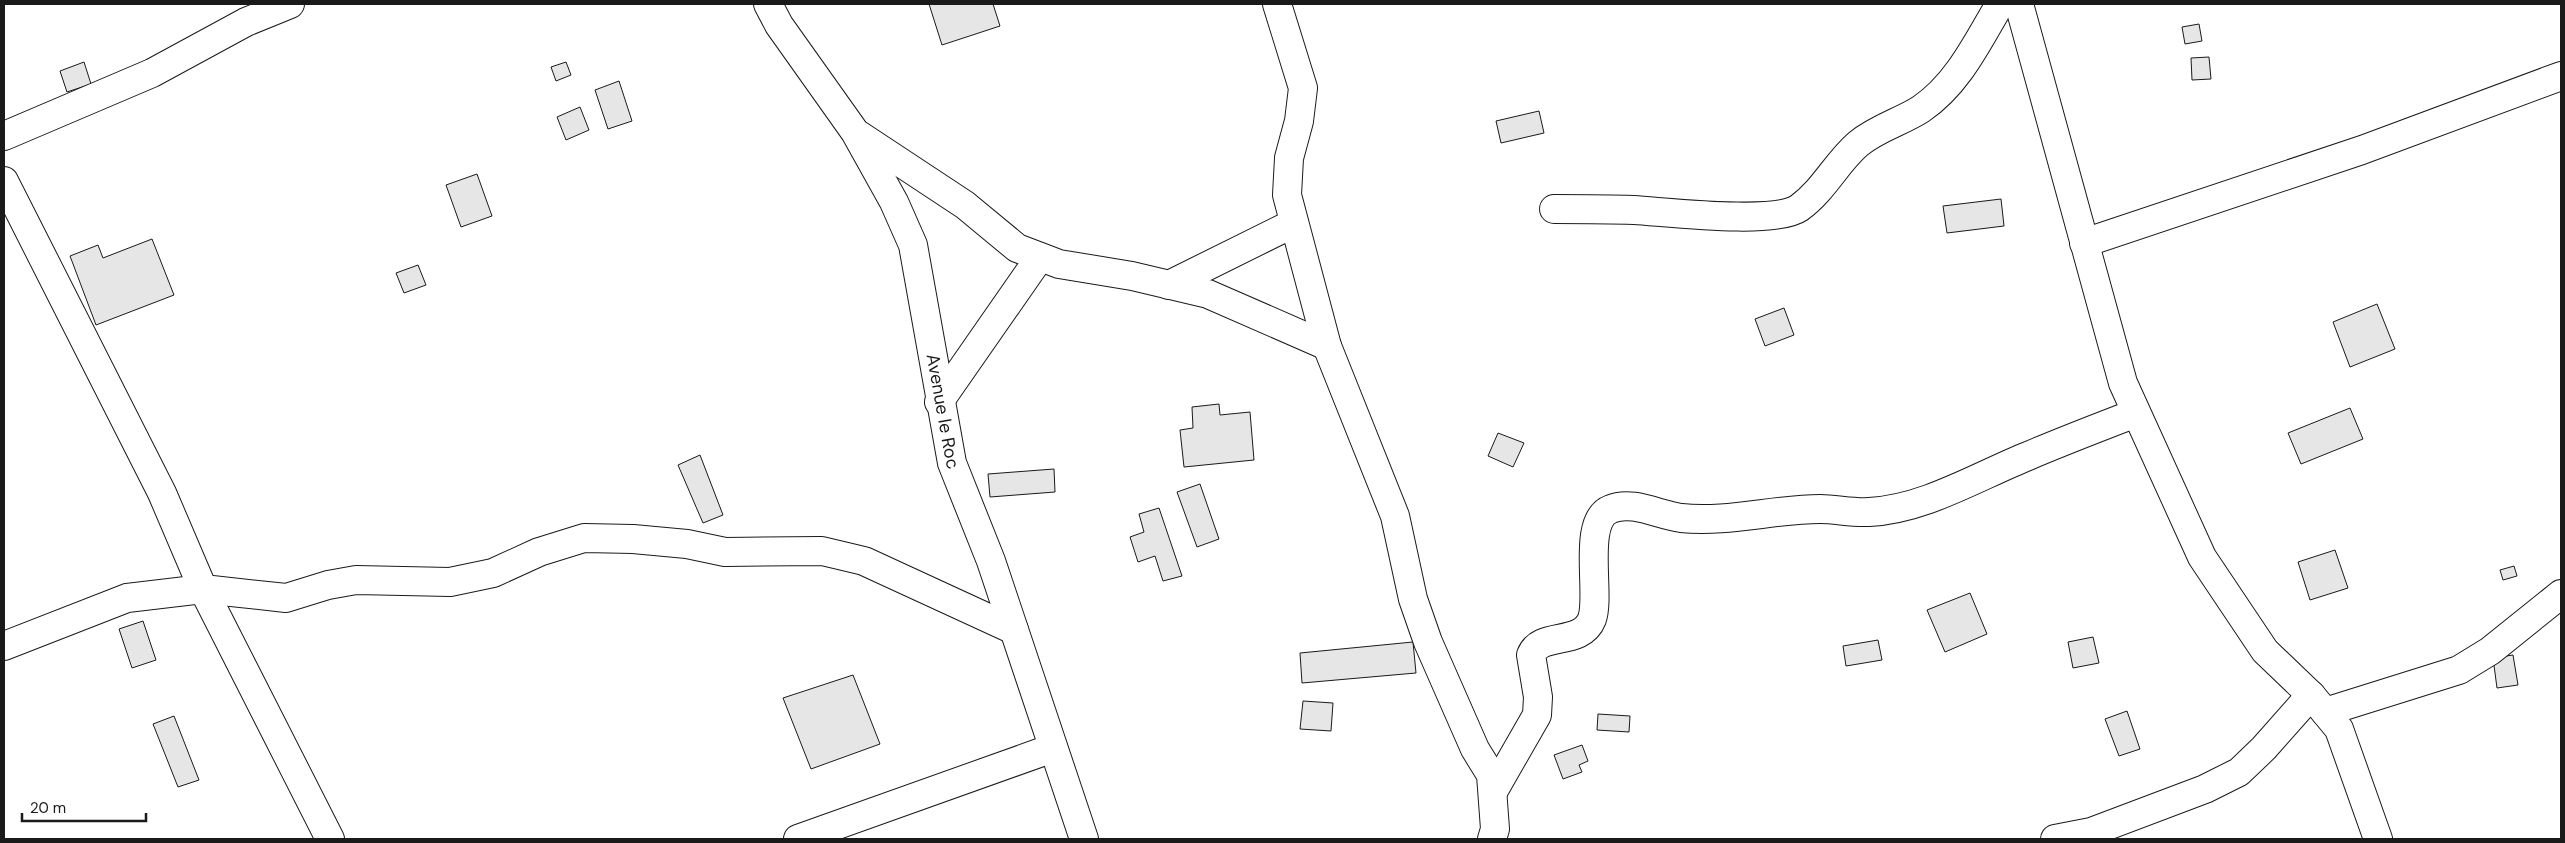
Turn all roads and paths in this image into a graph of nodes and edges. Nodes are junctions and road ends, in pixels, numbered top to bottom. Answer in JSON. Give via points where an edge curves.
{"nodes":[{"id":1,"x":290,"y":4,"type":"edge"},
{"id":2,"x":768,"y":4,"type":"edge"},
{"id":3,"x":1277,"y":4,"type":"edge"},
{"id":4,"x":2000,"y":4,"type":"edge"},
{"id":5,"x":2019,"y":4,"type":"edge"},
{"id":6,"x":2561,"y":76,"type":"edge"},
{"id":7,"x":855,"y":132,"type":"junction"},
{"id":8,"x":4,"y":136,"type":"edge"},
{"id":9,"x":4,"y":181,"type":"edge"},
{"id":10,"x":1554,"y":209,"type":"dead end"},
{"id":11,"x":1294,"y":223,"type":"junction"},
{"id":12,"x":2084,"y":243,"type":"junction"},
{"id":13,"x":1040,"y":257,"type":"junction"},
{"id":14,"x":1169,"y":285,"type":"junction"},
{"id":15,"x":1327,"y":346,"type":"junction"},
{"id":16,"x":939,"y":402,"type":"junction"},
{"id":17,"x":2136,"y":413,"type":"junction"},
{"id":18,"x":204,"y":589,"type":"junction"},
{"id":19,"x":2561,"y":594,"type":"edge"},
{"id":20,"x":1014,"y":630,"type":"junction"},
{"id":21,"x":4,"y":646,"type":"edge"},
{"id":22,"x":2318,"y":704,"type":"junction"},
{"id":23,"x":1053,"y":748,"type":"junction"},
{"id":24,"x":1494,"y":790,"type":"junction"},
{"id":25,"x":330,"y":839,"type":"edge"},
{"id":26,"x":798,"y":839,"type":"edge"},
{"id":27,"x":1084,"y":839,"type":"edge"},
{"id":28,"x":1492,"y":839,"type":"edge"},
{"id":29,"x":2055,"y":839,"type":"edge"},
{"id":30,"x":2378,"y":839,"type":"edge"}],
"edges":[{"from":1,"to":8,"type":"street","via":[[246,22],[152,73]]},
{"from":2,"to":7,"type":"street","name":"Avenue le Roc","via":[[779,25]]},
{"from":3,"to":11,"type":"street","via":[[1304,88],[1289,158],[1287,195]]},
{"from":4,"to":10,"type":"street","via":[[1969,57],[1944,90],[1920,110],[1858,144],[1823,187],[1797,209],[1772,215],[1735,216]]},
{"from":5,"to":12,"type":"street"},
{"from":6,"to":12,"type":"street","via":[[2362,150]]},
{"from":7,"to":13,"type":"street","via":[[965,205],[1017,248]]},
{"from":7,"to":16,"type":"street","name":"Avenue le Roc","via":[[894,202],[913,245]]},
{"from":9,"to":18,"type":"street","via":[[162,493]]},
{"from":11,"to":14,"type":"street"},
{"from":11,"to":15,"type":"street"},
{"from":12,"to":17,"type":"street","via":[[2123,383]]},
{"from":13,"to":14,"type":"street","via":[[1059,264]]},
{"from":13,"to":16,"type":"street"},
{"from":14,"to":15,"type":"street","via":[[1208,294]]},
{"from":15,"to":24,"type":"street","via":[[1395,516],[1413,599],[1428,642],[1475,749],[1491,775]]},
{"from":16,"to":20,"type":"street","name":"Avenue le Roc","via":[[952,463]]},
{"from":17,"to":22,"type":"street","via":[[2202,557],[2265,651]]},
{"from":17,"to":24,"type":"street","via":[[1918,504],[1868,512],[1819,508],[1737,517],[1691,518],[1620,506],[1608,509],[1599,520],[1593,541],[1592,620],[1575,636],[1533,649],[1537,714]]},
{"from":18,"to":20,"type":"street","via":[[286,598],[356,580],[450,582],[493,573],[539,552],[584,538],[634,539],[687,544],[725,552],[822,551],[856,559]]},
{"from":18,"to":21,"type":"street","via":[[127,598]]},
{"from":18,"to":25,"type":"street"},
{"from":19,"to":22,"type":"street","via":[[2490,651],[2459,670]]},
{"from":20,"to":23,"type":"street","name":"Avenue le Roc"},
{"from":22,"to":29,"type":"street","via":[[2239,772],[2205,789],[2091,832]]},
{"from":22,"to":30,"type":"street","via":[[2339,729]]},
{"from":23,"to":26,"type":"street"},
{"from":23,"to":27,"type":"street","name":"Avenue le Roc"},
{"from":24,"to":28,"type":"street","via":[[1495,829]]}]}
